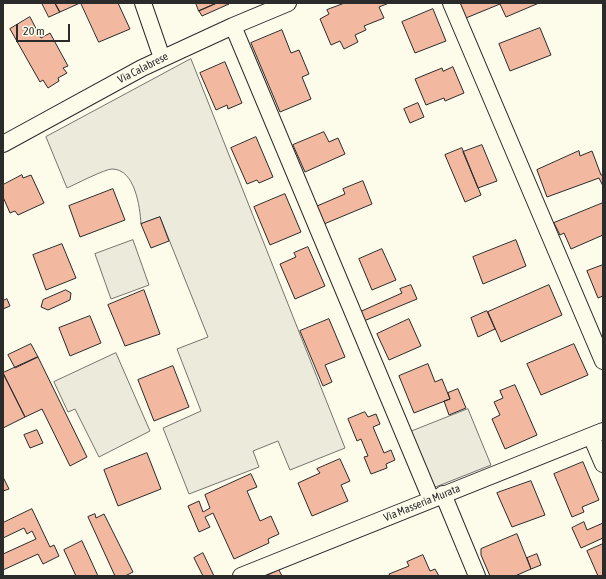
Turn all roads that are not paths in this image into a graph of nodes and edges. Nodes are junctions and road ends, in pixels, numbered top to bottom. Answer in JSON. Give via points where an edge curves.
{"nodes":[{"id":1,"x":143,"y":3,"type":"edge"},
{"id":2,"x":288,"y":3,"type":"edge"},
{"id":3,"x":451,"y":3,"type":"edge"},
{"id":4,"x":233,"y":26,"type":"junction"},
{"id":5,"x":162,"y":58,"type":"junction"},
{"id":6,"x":3,"y":144,"type":"edge"},
{"id":7,"x":603,"y":361,"type":"edge"},
{"id":8,"x":597,"y":434,"type":"edge"},
{"id":9,"x":603,"y":464,"type":"edge"},
{"id":10,"x":437,"y":496,"type":"junction"},
{"id":11,"x":241,"y":576,"type":"edge"},
{"id":12,"x":477,"y":576,"type":"edge"}],
"edges":[{"from":1,"to":5,"type":"street"},
{"from":2,"to":4,"type":"street","name":"Via Calabrese"},
{"from":3,"to":7,"type":"street"},
{"from":4,"to":5,"type":"street","name":"Via Calabrese"},
{"from":4,"to":10,"type":"street"},
{"from":5,"to":6,"type":"street","name":"Via Calabrese"},
{"from":8,"to":9,"type":"street"},
{"from":8,"to":10,"type":"street","name":"Via Masseria Murata"},
{"from":10,"to":11,"type":"street","name":"Via Masseria Murata"},
{"from":10,"to":12,"type":"street"}]}
